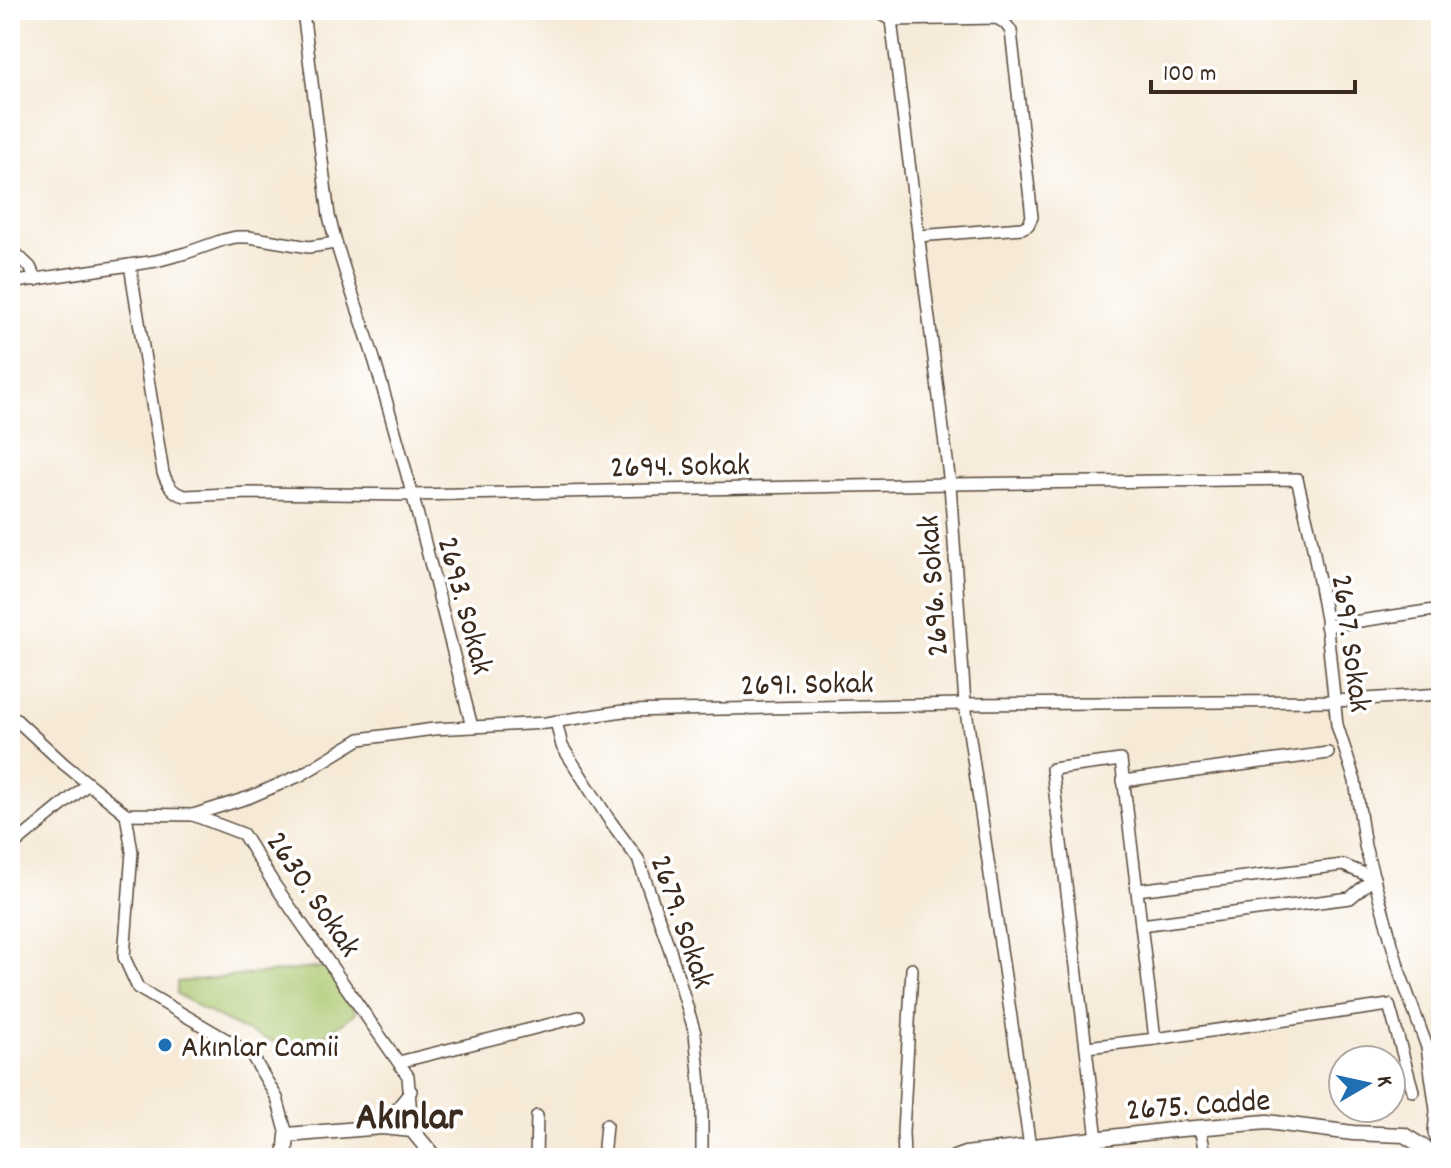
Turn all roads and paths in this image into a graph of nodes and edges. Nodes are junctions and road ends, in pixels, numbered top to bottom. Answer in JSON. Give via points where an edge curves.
{"nodes":[{"id":1,"x":307,"y":10,"type":"edge"},
{"id":2,"x":873,"y":10,"type":"edge"},
{"id":3,"x":891,"y":20,"type":"junction"},
{"id":4,"x":918,"y":236,"type":"junction"},
{"id":5,"x":335,"y":243,"type":"junction"},
{"id":6,"x":10,"y":248,"type":"edge"},
{"id":7,"x":130,"y":265,"type":"junction"},
{"id":8,"x":36,"y":280,"type":"junction"},
{"id":9,"x":10,"y":283,"type":"edge"},
{"id":10,"x":950,"y":484,"type":"junction"},
{"id":11,"x":412,"y":495,"type":"junction"},
{"id":12,"x":1441,"y":609,"type":"edge"},
{"id":13,"x":1326,"y":626,"type":"junction"},
{"id":14,"x":1441,"y":694,"type":"edge"},
{"id":15,"x":1335,"y":701,"type":"junction"},
{"id":16,"x":965,"y":704,"type":"junction"},
{"id":17,"x":10,"y":714,"type":"edge"},
{"id":18,"x":556,"y":721,"type":"junction"},
{"id":19,"x":472,"y":727,"type":"junction"},
{"id":20,"x":1328,"y":753,"type":"dead end"},
{"id":21,"x":1123,"y":781,"type":"junction"},
{"id":22,"x":88,"y":784,"type":"junction"},
{"id":23,"x":126,"y":814,"type":"junction"},
{"id":24,"x":193,"y":815,"type":"junction"},
{"id":25,"x":10,"y":848,"type":"edge"},
{"id":26,"x":1374,"y":878,"type":"junction"},
{"id":27,"x":1137,"y":890,"type":"junction"},
{"id":28,"x":1141,"y":925,"type":"junction"},
{"id":29,"x":912,"y":969,"type":"dead end"},
{"id":30,"x":579,"y":1017,"type":"dead end"},
{"id":31,"x":1155,"y":1039,"type":"junction"},
{"id":32,"x":1087,"y":1047,"type":"junction"},
{"id":33,"x":399,"y":1062,"type":"junction"},
{"id":34,"x":411,"y":1091,"type":"junction"},
{"id":35,"x":1413,"y":1091,"type":"dead end"},
{"id":36,"x":537,"y":1116,"type":"dead end"},
{"id":37,"x":606,"y":1125,"type":"dead end"},
{"id":38,"x":382,"y":1127,"type":"junction"},
{"id":39,"x":1200,"y":1128,"type":"junction"},
{"id":40,"x":412,"y":1130,"type":"junction"},
{"id":41,"x":287,"y":1135,"type":"junction"},
{"id":42,"x":1097,"y":1139,"type":"junction"},
{"id":43,"x":1076,"y":1141,"type":"junction"},
{"id":44,"x":1030,"y":1147,"type":"junction"},
{"id":45,"x":1441,"y":1149,"type":"edge"},
{"id":46,"x":285,"y":1158,"type":"edge"},
{"id":47,"x":435,"y":1158,"type":"edge"},
{"id":48,"x":536,"y":1158,"type":"edge"},
{"id":49,"x":603,"y":1158,"type":"edge"},
{"id":50,"x":702,"y":1158,"type":"edge"},
{"id":51,"x":904,"y":1158,"type":"edge"},
{"id":52,"x":954,"y":1158,"type":"edge"},
{"id":53,"x":1079,"y":1158,"type":"edge"},
{"id":54,"x":1206,"y":1158,"type":"edge"},
{"id":55,"x":1441,"y":1158,"type":"edge"}],
"edges":[{"from":1,"to":5,"type":"street","name":"2693. Sokak","via":[[304,20]]},
{"from":2,"to":3,"type":"street"},
{"from":3,"to":4,"type":"street","name":"2696. Sokak"},
{"from":3,"to":4,"type":"street","via":[[997,18],[1011,31],[1031,221],[1022,228]]},
{"from":4,"to":10,"type":"street","name":"2696. Sokak"},
{"from":5,"to":7,"type":"street","via":[[309,247],[236,237]]},
{"from":5,"to":11,"type":"street","name":"2693. Sokak"},
{"from":6,"to":8,"type":"street"},
{"from":7,"to":8,"type":"street"},
{"from":7,"to":11,"type":"street","name":"2694. Sokak","via":[[163,473],[171,489],[185,496]]},
{"from":8,"to":9,"type":"street"},
{"from":10,"to":11,"type":"street","name":"2694. Sokak"},
{"from":10,"to":13,"type":"street","name":"2697. Sokak","via":[[1297,479]]},
{"from":10,"to":16,"type":"street","name":"2696. Sokak"},
{"from":11,"to":19,"type":"street","name":"2693. Sokak"},
{"from":12,"to":13,"type":"street"},
{"from":13,"to":15,"type":"street","name":"2697. Sokak"},
{"from":14,"to":15,"type":"street","name":"2691. Sokak"},
{"from":15,"to":16,"type":"street","name":"2691. Sokak"},
{"from":15,"to":26,"type":"street","name":"2697. Sokak"},
{"from":16,"to":18,"type":"street","name":"2691. Sokak","via":[[623,711]]},
{"from":16,"to":44,"type":"street","name":"2696. Sokak"},
{"from":17,"to":22,"type":"street"},
{"from":18,"to":19,"type":"street","name":"2691. Sokak"},
{"from":18,"to":50,"type":"street","name":"2679. Sokak","via":[[562,746],[638,859],[670,950],[695,1033]]},
{"from":19,"to":24,"type":"street","name":"2691. Sokak","via":[[360,739],[288,781]]},
{"from":20,"to":21,"type":"street"},
{"from":21,"to":27,"type":"street"},
{"from":21,"to":32,"type":"street","via":[[1121,760],[1052,769]]},
{"from":22,"to":23,"type":"street"},
{"from":22,"to":25,"type":"street"},
{"from":23,"to":24,"type":"street","name":"2630. Sokak"},
{"from":23,"to":41,"type":"street","via":[[132,852],[124,957],[138,988],[251,1054],[277,1098]]},
{"from":24,"to":33,"type":"street","name":"2630. Sokak","via":[[243,834]]},
{"from":26,"to":27,"type":"street","via":[[1343,865]]},
{"from":26,"to":28,"type":"street","via":[[1350,898]]},
{"from":26,"to":45,"type":"street","name":"2697. Sokak","via":[[1427,1047],[1434,1133]]},
{"from":27,"to":28,"type":"street"},
{"from":28,"to":31,"type":"street"},
{"from":29,"to":51,"type":"street"},
{"from":30,"to":33,"type":"street"},
{"from":31,"to":32,"type":"street"},
{"from":31,"to":35,"type":"street","via":[[1389,1005]]},
{"from":32,"to":42,"type":"street"},
{"from":33,"to":34,"type":"street","name":"2630. Sokak"},
{"from":34,"to":38,"type":"street"},
{"from":34,"to":40,"type":"street"},
{"from":36,"to":48,"type":"street"},
{"from":37,"to":49,"type":"street"},
{"from":38,"to":40,"type":"street"},
{"from":38,"to":41,"type":"street"},
{"from":39,"to":42,"type":"street","name":"2675. Cadde"},
{"from":39,"to":54,"type":"street"},
{"from":39,"to":55,"type":"street","name":"2675. Cadde","via":[[1267,1122],[1404,1135]]},
{"from":40,"to":47,"type":"street"},
{"from":41,"to":46,"type":"street"},
{"from":42,"to":43,"type":"street","name":"2675. Cadde"},
{"from":43,"to":44,"type":"street","name":"2675. Cadde"},
{"from":43,"to":53,"type":"street"},
{"from":44,"to":52,"type":"street","name":"2675. Cadde"}]}
